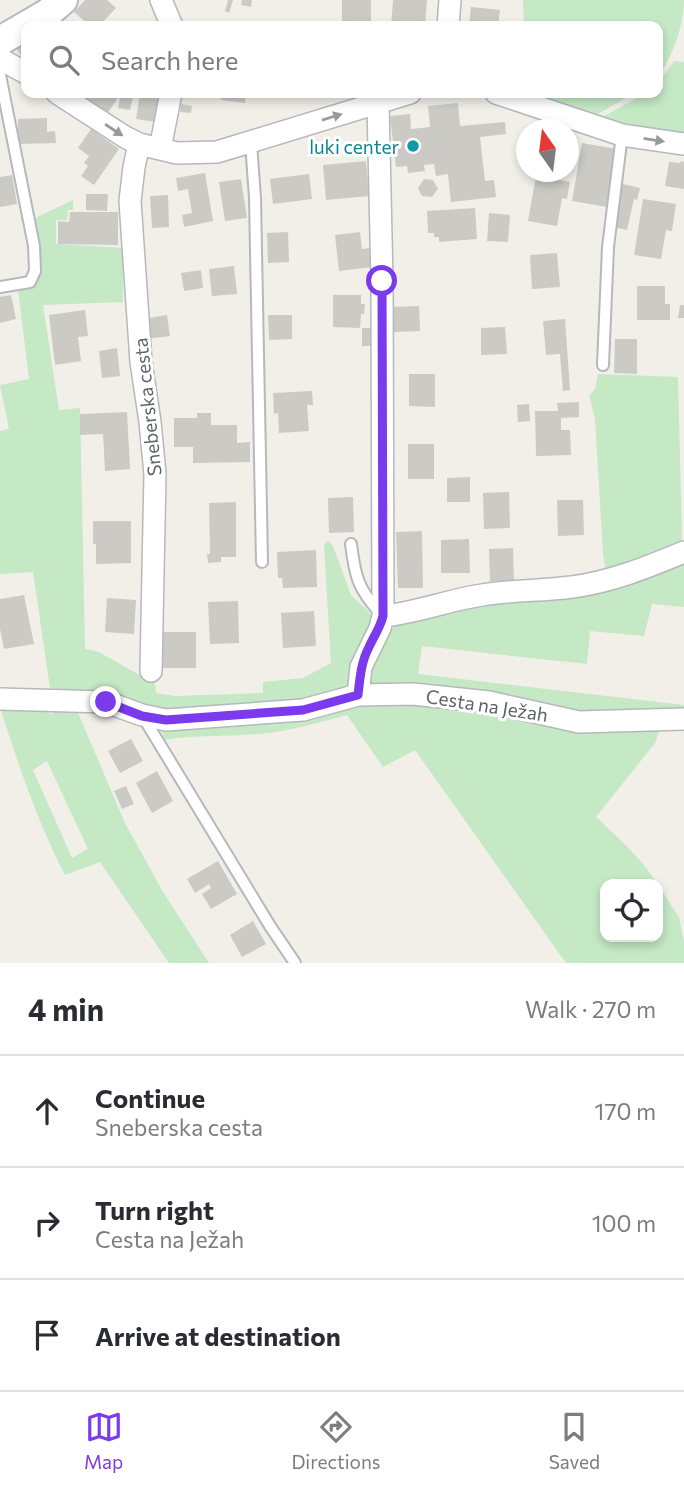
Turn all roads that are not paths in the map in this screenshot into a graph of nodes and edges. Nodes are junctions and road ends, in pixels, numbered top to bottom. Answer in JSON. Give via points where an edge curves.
{"nodes":[{"id":1,"x":63,"y":0,"type":"edge"},
{"id":2,"x":161,"y":0,"type":"edge"},
{"id":3,"x":450,"y":0,"type":"edge"},
{"id":4,"x":34,"y":21,"type":"edge"},
{"id":5,"x":170,"y":21,"type":"edge"},
{"id":6,"x":448,"y":21,"type":"edge"},
{"id":7,"x":21,"y":29,"type":"edge"},
{"id":8,"x":0,"y":41,"type":"edge"},
{"id":9,"x":0,"y":58,"type":"edge"},
{"id":10,"x":21,"y":70,"type":"edge"},
{"id":11,"x":0,"y":75,"type":"edge"},
{"id":12,"x":66,"y":98,"type":"edge"},
{"id":13,"x":169,"y":98,"type":"edge"},
{"id":14,"x":395,"y":98,"type":"edge"},
{"id":15,"x":511,"y":98,"type":"edge"},
{"id":16,"x":378,"y":104,"type":"junction"},
{"id":17,"x":622,"y":135,"type":"junction"},
{"id":18,"x":251,"y":143,"type":"junction"},
{"id":19,"x":684,"y":144,"type":"edge"},
{"id":20,"x":150,"y":146,"type":"junction"},
{"id":21,"x":0,"y":287,"type":"edge"},
{"id":22,"x":603,"y":365,"type":"dead end"},
{"id":23,"x":351,"y":544,"type":"dead end"},
{"id":24,"x":684,"y":552,"type":"edge"},
{"id":25,"x":262,"y":562,"type":"dead end"},
{"id":26,"x":383,"y":616,"type":"junction"},
{"id":27,"x":150,"y":671,"type":"dead end"},
{"id":28,"x":358,"y":695,"type":"junction"},
{"id":29,"x":0,"y":699,"type":"edge"},
{"id":30,"x":142,"y":716,"type":"junction"},
{"id":31,"x":684,"y":719,"type":"edge"},
{"id":32,"x":295,"y":963,"type":"edge"}],
"edges":[{"from":1,"to":4,"type":"main road"},
{"from":2,"to":5,"type":"street"},
{"from":3,"to":6,"type":"street"},
{"from":7,"to":8,"type":"main road"},
{"from":9,"to":10,"type":"street"},
{"from":11,"to":21,"type":"lane","via":[[35,271],[30,282]]},
{"from":12,"to":20,"type":"street","one_way":true},
{"from":13,"to":20,"type":"street","name":"Sneberska cesta"},
{"from":14,"to":16,"type":"street"},
{"from":15,"to":17,"type":"street"},
{"from":18,"to":16,"type":"street","one_way":true},
{"from":16,"to":26,"type":"street"},
{"from":17,"to":19,"type":"street","one_way":true},
{"from":17,"to":22,"type":"lane","via":[[608,247]]},
{"from":18,"to":20,"type":"street","via":[[217,152],[177,153]]},
{"from":18,"to":25,"type":"lane"},
{"from":20,"to":27,"type":"street","name":"Sneberska cesta","via":[[134,167],[130,201],[141,362],[155,474]]},
{"from":23,"to":26,"type":"lane","via":[[355,574],[365,596]]},
{"from":24,"to":26,"type":"street","via":[[601,582],[498,592]]},
{"from":26,"to":28,"type":"street","via":[[361,667]]},
{"from":28,"to":30,"type":"street","name":"Cesta na Ježah","via":[[303,710],[166,720]]},
{"from":28,"to":31,"type":"street","name":"Cesta na Ježah","via":[[413,694],[489,702],[579,722]]},
{"from":29,"to":30,"type":"street","name":"Cesta na Ježah","via":[[106,702]]},
{"from":30,"to":32,"type":"lane"}]}
